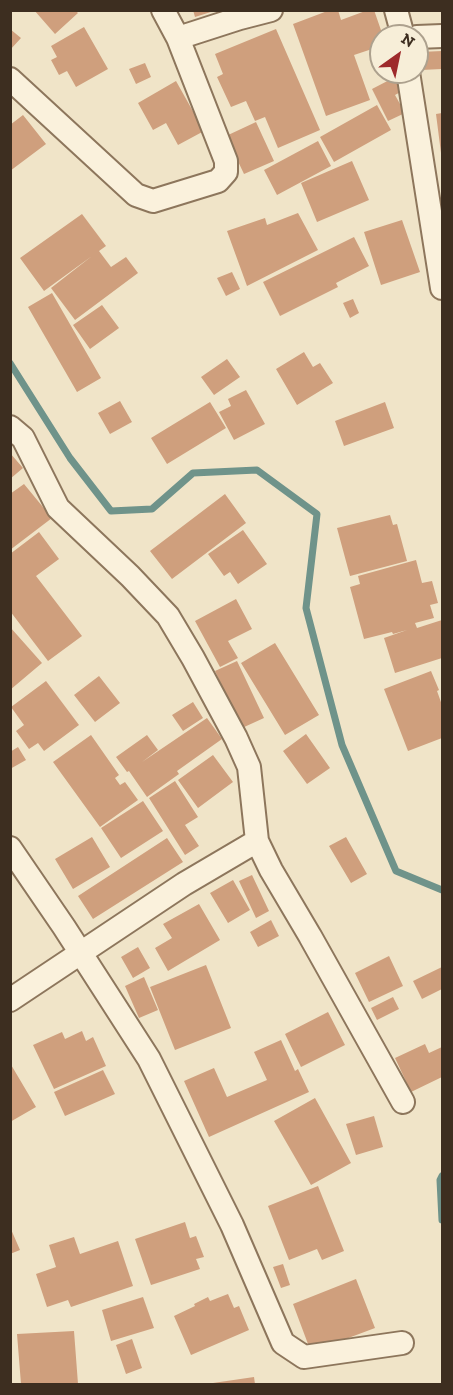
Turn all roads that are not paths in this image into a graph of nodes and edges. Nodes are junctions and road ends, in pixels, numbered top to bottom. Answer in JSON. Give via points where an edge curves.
{"nodes":[{"id":1,"x":163,"y":10,"type":"edge"},
{"id":2,"x":271,"y":10,"type":"edge"},
{"id":3,"x":178,"y":38,"type":"junction"},
{"id":4,"x":10,"y":79,"type":"edge"},
{"id":5,"x":410,"y":84,"type":"edge"},
{"id":6,"x":442,"y":288,"type":"edge"},
{"id":7,"x":10,"y":427,"type":"edge"},
{"id":8,"x":257,"y":841,"type":"junction"},
{"id":9,"x":10,"y":848,"type":"edge"},
{"id":10,"x":81,"y":953,"type":"junction"},
{"id":11,"x":10,"y":1000,"type":"edge"},
{"id":12,"x":403,"y":1102,"type":"dead end"},
{"id":13,"x":402,"y":1344,"type":"dead end"}],
"edges":[{"from":1,"to":3,"type":"street"},
{"from":2,"to":3,"type":"street"},
{"from":3,"to":4,"type":"street","via":[[226,161],[226,172],[218,181],[153,201],[136,195]]},
{"from":5,"to":6,"type":"street"},
{"from":7,"to":8,"type":"street","via":[[22,438],[58,508],[168,616],[249,767]]},
{"from":8,"to":10,"type":"street"},
{"from":8,"to":12,"type":"street"},
{"from":9,"to":10,"type":"street"},
{"from":10,"to":11,"type":"street"},
{"from":10,"to":13,"type":"street","via":[[150,1059],[232,1225],[283,1343],[304,1357]]}]}
